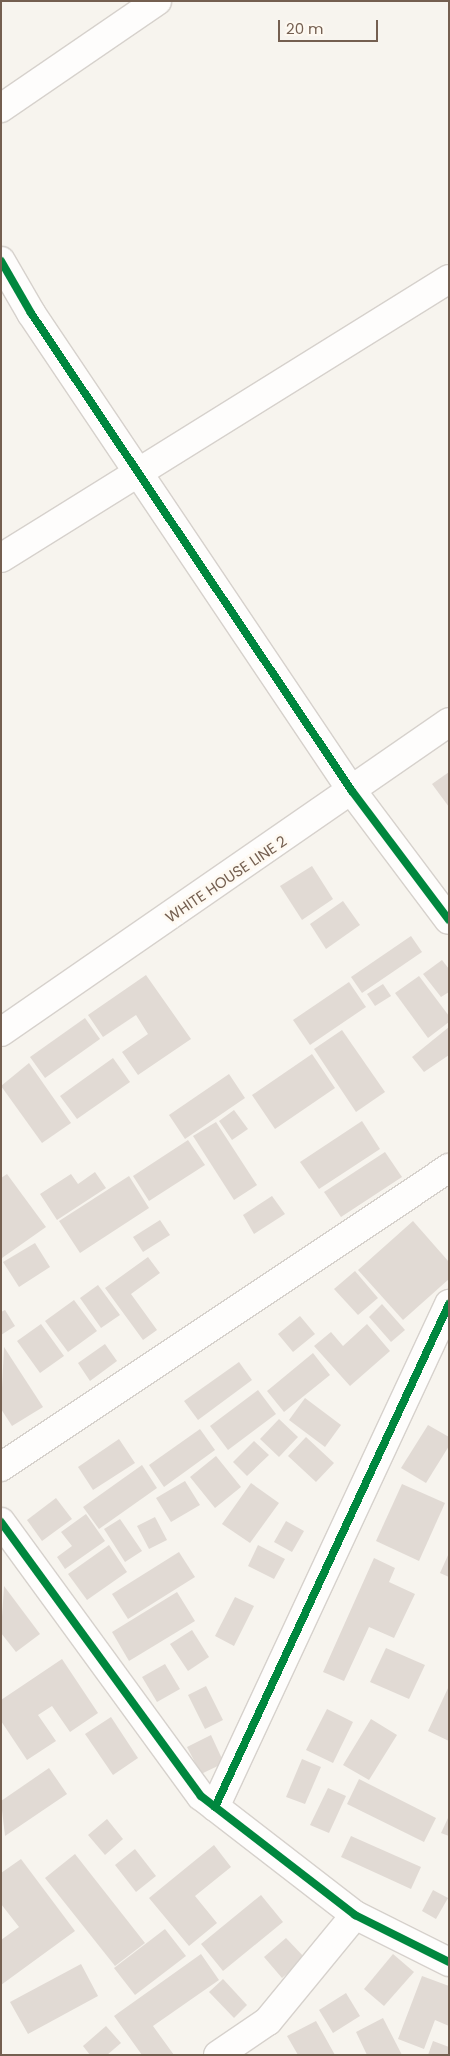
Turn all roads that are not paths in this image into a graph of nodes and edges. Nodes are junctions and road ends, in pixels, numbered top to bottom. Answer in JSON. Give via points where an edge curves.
{"nodes":[{"id":1,"x":157,"y":1,"type":"edge"},
{"id":2,"x":1,"y":108,"type":"edge"},
{"id":3,"x":1,"y":261,"type":"edge"},
{"id":4,"x":449,"y":279,"type":"edge"},
{"id":5,"x":138,"y":471,"type":"junction"},
{"id":6,"x":1,"y":558,"type":"edge"},
{"id":7,"x":449,"y":722,"type":"edge"},
{"id":8,"x":352,"y":791,"type":"junction"},
{"id":9,"x":449,"y":920,"type":"edge"},
{"id":10,"x":1,"y":1032,"type":"edge"},
{"id":11,"x":449,"y":1168,"type":"edge"},
{"id":12,"x":449,"y":1304,"type":"edge"},
{"id":13,"x":1,"y":1467,"type":"edge"},
{"id":14,"x":1,"y":1522,"type":"edge"},
{"id":15,"x":215,"y":1807,"type":"junction"},
{"id":16,"x":355,"y":1915,"type":"junction"},
{"id":17,"x":449,"y":1962,"type":"edge"},
{"id":18,"x":218,"y":2055,"type":"edge"}],
"edges":[{"from":1,"to":2,"type":"street"},
{"from":3,"to":5,"type":"street","via":[[31,313]]},
{"from":4,"to":5,"type":"street"},
{"from":5,"to":6,"type":"street"},
{"from":5,"to":8,"type":"street"},
{"from":7,"to":8,"type":"street","name":"WHITE HOUSE LINE 2"},
{"from":8,"to":9,"type":"street"},
{"from":8,"to":10,"type":"street","name":"WHITE HOUSE LINE 2"},
{"from":11,"to":13,"type":"street"},
{"from":12,"to":15,"type":"street"},
{"from":14,"to":15,"type":"street","via":[[201,1796]]},
{"from":15,"to":16,"type":"street"},
{"from":16,"to":17,"type":"street"},
{"from":16,"to":18,"type":"street","via":[[268,2021]]}]}
